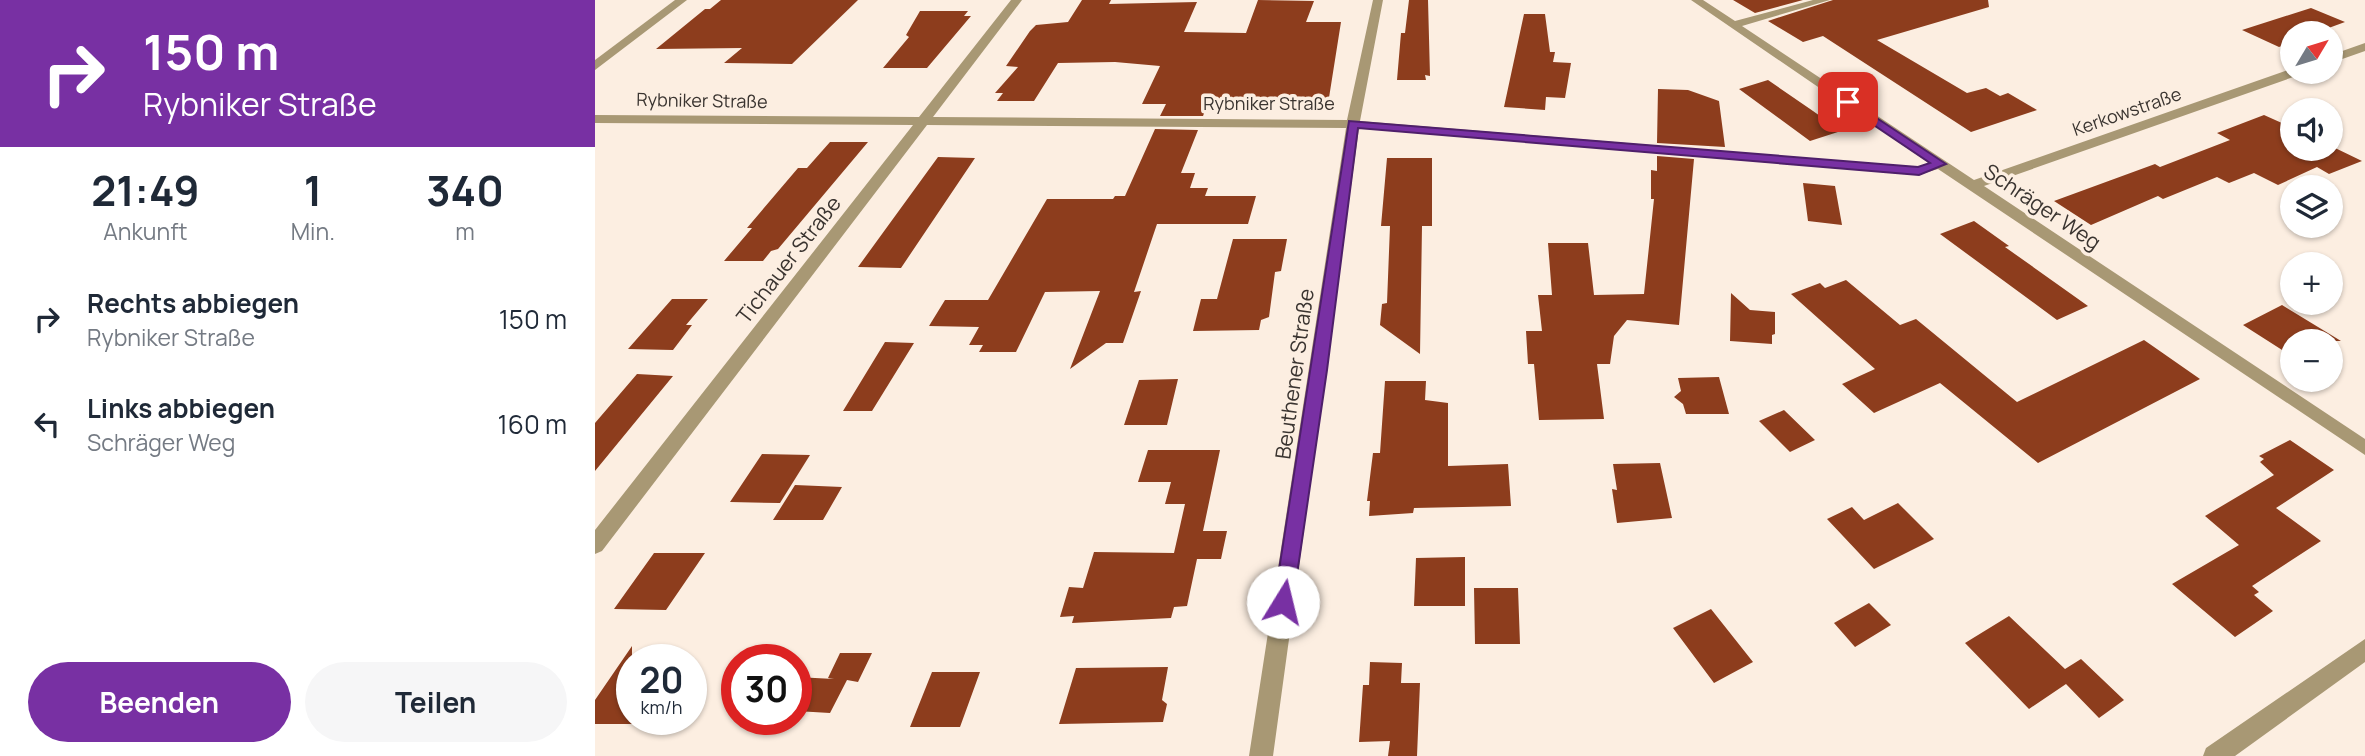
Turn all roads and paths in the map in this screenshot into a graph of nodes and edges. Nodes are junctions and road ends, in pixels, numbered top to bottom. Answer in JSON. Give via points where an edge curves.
{"nodes":[{"id":1,"x":682,"y":0,"type":"edge"},
{"id":2,"x":1017,"y":0,"type":"edge"},
{"id":3,"x":1378,"y":0,"type":"edge"},
{"id":4,"x":1696,"y":0,"type":"edge"},
{"id":5,"x":1825,"y":0,"type":"edge"},
{"id":6,"x":1733,"y":25,"type":"junction"},
{"id":7,"x":2365,"y":47,"type":"edge"},
{"id":8,"x":595,"y":51,"type":"edge"},
{"id":9,"x":614,"y":51,"type":"junction"},
{"id":10,"x":2343,"y":55,"type":"edge"},
{"id":11,"x":595,"y":65,"type":"edge"},
{"id":12,"x":2280,"y":77,"type":"edge"},
{"id":13,"x":595,"y":119,"type":"edge"},
{"id":14,"x":923,"y":122,"type":"junction"},
{"id":15,"x":1353,"y":124,"type":"junction"},
{"id":16,"x":1940,"y":164,"type":"junction"},
{"id":17,"x":1972,"y":186,"type":"junction"},
{"id":18,"x":2365,"y":448,"type":"edge"},
{"id":19,"x":595,"y":545,"type":"edge"},
{"id":20,"x":2365,"y":649,"type":"edge"},
{"id":21,"x":1261,"y":756,"type":"edge"},
{"id":22,"x":2215,"y":756,"type":"edge"}],
"edges":[{"from":1,"to":9,"type":"street"},
{"from":2,"to":14,"type":"street","name":"Tichauer Straße"},
{"from":3,"to":15,"type":"street","name":"Beuthener Straße"},
{"from":4,"to":6,"type":"street","name":"Schräger Weg"},
{"from":5,"to":6,"type":"street"},
{"from":6,"to":16,"type":"street","name":"Schräger Weg"},
{"from":7,"to":10,"type":"street"},
{"from":8,"to":9,"type":"street"},
{"from":9,"to":11,"type":"street"},
{"from":12,"to":17,"type":"street","name":"Kerkowstraße"},
{"from":13,"to":14,"type":"street","name":"Rybniker Straße"},
{"from":14,"to":15,"type":"street","name":"Rybniker Straße"},
{"from":14,"to":19,"type":"street","name":"Tichauer Straße"},
{"from":15,"to":16,"type":"street","name":"Rybniker Straße","via":[[1919,171]]},
{"from":15,"to":21,"type":"street","name":"Beuthener Straße"},
{"from":16,"to":17,"type":"street","name":"Schräger Weg"},
{"from":17,"to":18,"type":"street","name":"Schräger Weg"},
{"from":20,"to":22,"type":"street"}]}
